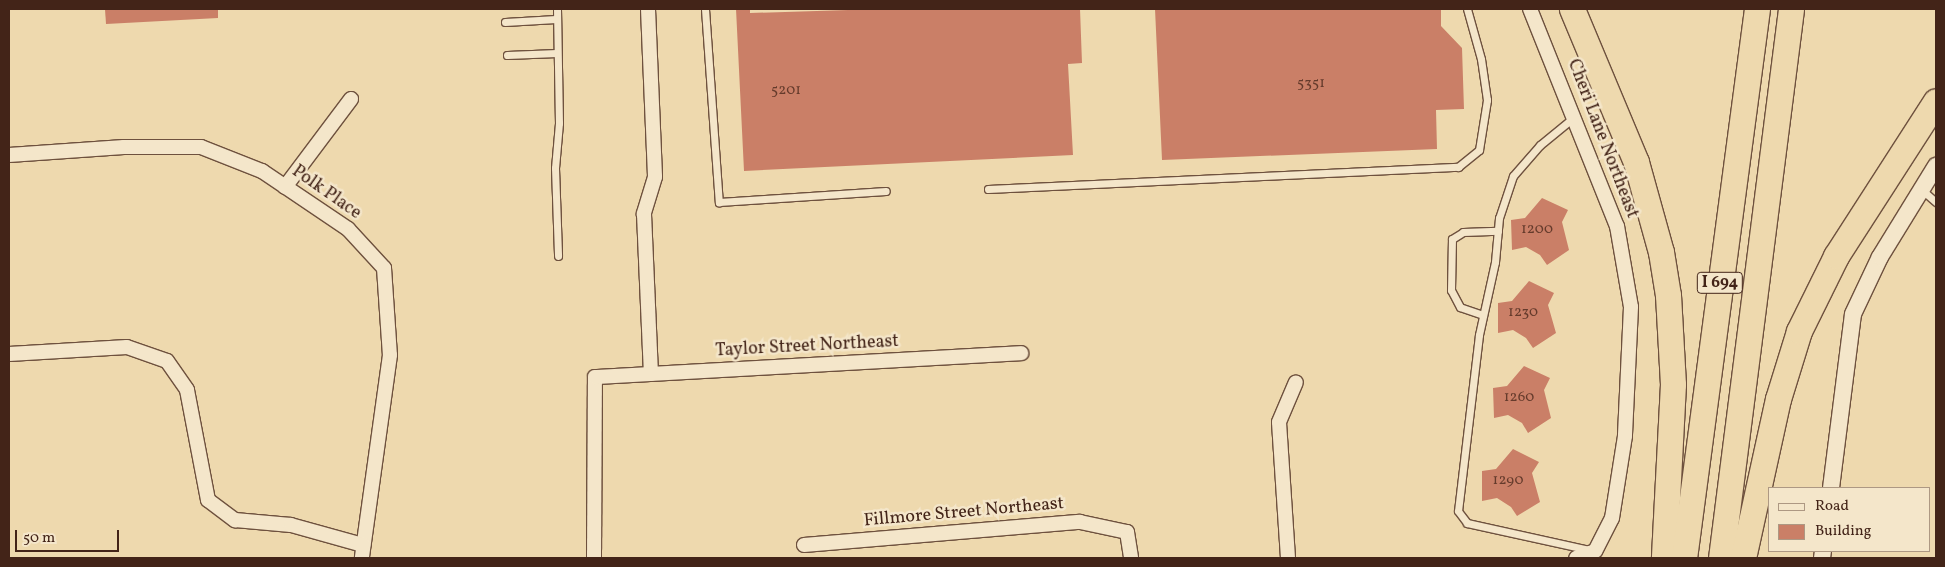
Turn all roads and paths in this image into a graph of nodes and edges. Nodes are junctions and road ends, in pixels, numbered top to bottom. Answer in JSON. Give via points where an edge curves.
{"nodes":[{"id":1,"x":557,"y":9,"type":"edge"},
{"id":2,"x":648,"y":9,"type":"edge"},
{"id":3,"x":705,"y":9,"type":"edge"},
{"id":4,"x":1467,"y":9,"type":"edge"},
{"id":5,"x":1530,"y":9,"type":"edge"},
{"id":6,"x":1572,"y":9,"type":"edge"},
{"id":7,"x":1757,"y":9,"type":"edge"},
{"id":8,"x":1791,"y":9,"type":"edge"},
{"id":9,"x":556,"y":19,"type":"junction"},
{"id":10,"x":505,"y":22,"type":"dead end"},
{"id":11,"x":557,"y":53,"type":"junction"},
{"id":12,"x":507,"y":55,"type":"dead end"},
{"id":13,"x":351,"y":99,"type":"dead end"},
{"id":14,"x":1936,"y":101,"type":"edge"},
{"id":15,"x":1574,"y":118,"type":"junction"},
{"id":16,"x":9,"y":155,"type":"edge"},
{"id":17,"x":1936,"y":166,"type":"edge"},
{"id":18,"x":285,"y":187,"type":"junction"},
{"id":19,"x":988,"y":188,"type":"dead end"},
{"id":20,"x":1922,"y":190,"type":"junction"},
{"id":21,"x":886,"y":192,"type":"dead end"},
{"id":22,"x":1936,"y":202,"type":"edge"},
{"id":23,"x":1498,"y":231,"type":"junction"},
{"id":24,"x":558,"y":256,"type":"dead end"},
{"id":25,"x":1484,"y":314,"type":"junction"},
{"id":26,"x":9,"y":354,"type":"edge"},
{"id":27,"x":1020,"y":354,"type":"dead end"},
{"id":28,"x":652,"y":374,"type":"junction"},
{"id":29,"x":1296,"y":382,"type":"dead end"},
{"id":30,"x":1831,"y":487,"type":"edge"},
{"id":31,"x":804,"y":546,"type":"dead end"},
{"id":32,"x":1596,"y":551,"type":"junction"},
{"id":33,"x":362,"y":552,"type":"edge"},
{"id":34,"x":594,"y":558,"type":"edge"},
{"id":35,"x":1131,"y":558,"type":"edge"},
{"id":36,"x":1288,"y":558,"type":"edge"},
{"id":37,"x":1576,"y":558,"type":"edge"},
{"id":38,"x":1664,"y":558,"type":"edge"},
{"id":39,"x":1684,"y":558,"type":"edge"},
{"id":40,"x":1721,"y":558,"type":"edge"},
{"id":41,"x":1743,"y":558,"type":"edge"}],
"edges":[{"from":1,"to":9,"type":"lane"},
{"from":2,"to":28,"type":"street","via":[[655,178],[644,214]]},
{"from":3,"to":21,"type":"lane","via":[[719,202]]},
{"from":4,"to":19,"type":"lane","via":[[1481,59],[1487,100],[1480,150],[1458,167]]},
{"from":5,"to":15,"type":"street","name":"Cheri Lane Northeast"},
{"from":6,"to":38,"type":"highway","via":[[1636,162],[1662,252],[1670,317],[1673,384]]},
{"from":7,"to":39,"type":"highway","number":"I 694"},
{"from":8,"to":40,"type":"highway","number":"I 694"},
{"from":9,"to":10,"type":"lane"},
{"from":9,"to":11,"type":"lane"},
{"from":11,"to":12,"type":"lane"},
{"from":11,"to":24,"type":"lane","via":[[559,124],[555,168]]},
{"from":13,"to":18,"type":"street"},
{"from":14,"to":41,"type":"highway","via":[[1836,256],[1799,331],[1778,399]]},
{"from":15,"to":23,"type":"lane","via":[[1540,145],[1513,176]]},
{"from":15,"to":32,"type":"street","name":"Cheri Lane Northeast","via":[[1617,226],[1630,307],[1625,436],[1612,518]]},
{"from":16,"to":18,"type":"street","name":"Polk Place","via":[[124,147],[201,147],[262,171]]},
{"from":17,"to":20,"type":"street"},
{"from":18,"to":33,"type":"street","name":"Polk Place","via":[[348,229],[384,268],[390,354]]},
{"from":20,"to":22,"type":"lane"},
{"from":20,"to":30,"type":"street","via":[[1880,257],[1853,314]]},
{"from":23,"to":25,"type":"lane"},
{"from":23,"to":25,"type":"lane","via":[[1464,232],[1452,239],[1451,290],[1460,307]]},
{"from":25,"to":32,"type":"lane","via":[[1458,511],[1466,523]]},
{"from":26,"to":33,"type":"street","via":[[127,347],[167,361],[187,390],[208,500],[235,520],[291,525]]},
{"from":27,"to":28,"type":"street","name":"Taylor Street Northeast"},
{"from":28,"to":34,"type":"street","name":"Taylor Street Northeast","via":[[595,376]]},
{"from":29,"to":36,"type":"street","via":[[1279,422]]},
{"from":31,"to":35,"type":"street","name":"Fillmore Street Northeast","via":[[1080,522],[1128,532]]},
{"from":32,"to":37,"type":"street"}]}
